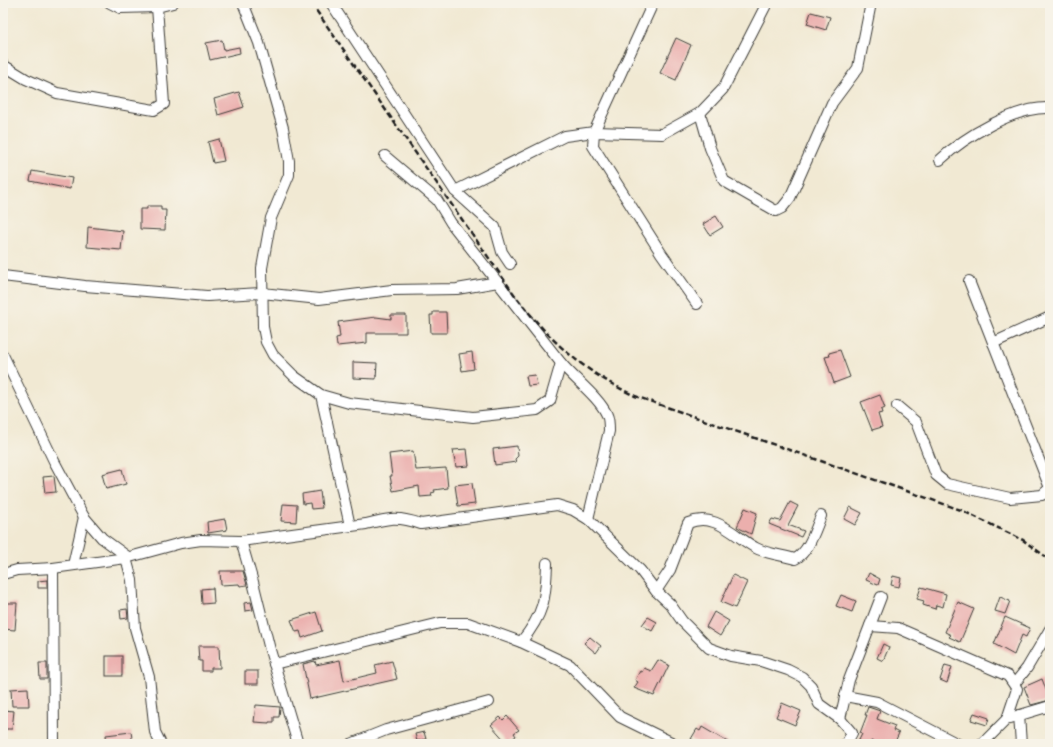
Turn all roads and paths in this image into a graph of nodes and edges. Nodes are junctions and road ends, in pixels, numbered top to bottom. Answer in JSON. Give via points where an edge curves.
{"nodes":[{"id":1,"x":110,"y":3,"type":"edge"},
{"id":2,"x":173,"y":3,"type":"edge"},
{"id":3,"x":243,"y":3,"type":"edge"},
{"id":4,"x":331,"y":3,"type":"edge"},
{"id":5,"x":653,"y":3,"type":"edge"},
{"id":6,"x":767,"y":3,"type":"edge"},
{"id":7,"x":871,"y":3,"type":"edge"},
{"id":8,"x":157,"y":7,"type":"junction"},
{"id":9,"x":3,"y":65,"type":"edge"},
{"id":10,"x":1050,"y":108,"type":"edge"},
{"id":11,"x":700,"y":113,"type":"junction"},
{"id":12,"x":594,"y":132,"type":"junction"},
{"id":13,"x":385,"y":156,"type":"dead end"},
{"id":14,"x":940,"y":160,"type":"dead end"},
{"id":15,"x":455,"y":191,"type":"junction"},
{"id":16,"x":510,"y":264,"type":"dead end"},
{"id":17,"x":3,"y":276,"type":"edge"},
{"id":18,"x":969,"y":281,"type":"dead end"},
{"id":19,"x":498,"y":282,"type":"junction"},
{"id":20,"x":262,"y":294,"type":"junction"},
{"id":21,"x":697,"y":304,"type":"dead end"},
{"id":22,"x":1050,"y":317,"type":"edge"},
{"id":23,"x":993,"y":343,"type":"junction"},
{"id":24,"x":3,"y":355,"type":"edge"},
{"id":25,"x":561,"y":363,"type":"junction"},
{"id":26,"x":321,"y":395,"type":"junction"},
{"id":27,"x":897,"y":406,"type":"dead end"},
{"id":28,"x":1050,"y":488,"type":"edge"},
{"id":29,"x":821,"y":516,"type":"dead end"},
{"id":30,"x":84,"y":517,"type":"junction"},
{"id":31,"x":588,"y":519,"type":"junction"},
{"id":32,"x":350,"y":526,"type":"junction"},
{"id":33,"x":241,"y":541,"type":"junction"},
{"id":34,"x":127,"y":558,"type":"junction"},
{"id":35,"x":547,"y":563,"type":"dead end"},
{"id":36,"x":73,"y":565,"type":"junction"},
{"id":37,"x":53,"y":568,"type":"junction"},
{"id":38,"x":3,"y":574,"type":"edge"},
{"id":39,"x":656,"y":591,"type":"junction"},
{"id":40,"x":881,"y":597,"type":"dead end"},
{"id":41,"x":870,"y":626,"type":"junction"},
{"id":42,"x":1050,"y":629,"type":"edge"},
{"id":43,"x":521,"y":642,"type":"junction"},
{"id":44,"x":274,"y":664,"type":"junction"},
{"id":45,"x":1015,"y":684,"type":"junction"},
{"id":46,"x":845,"y":696,"type":"junction"},
{"id":47,"x":489,"y":702,"type":"dead end"},
{"id":48,"x":1050,"y":706,"type":"edge"},
{"id":49,"x":1020,"y":715,"type":"junction"},
{"id":50,"x":840,"y":719,"type":"junction"},
{"id":51,"x":1007,"y":719,"type":"junction"},
{"id":52,"x":54,"y":744,"type":"edge"},
{"id":53,"x":161,"y":744,"type":"edge"},
{"id":54,"x":299,"y":744,"type":"edge"},
{"id":55,"x":351,"y":744,"type":"edge"},
{"id":56,"x":675,"y":744,"type":"edge"},
{"id":57,"x":846,"y":744,"type":"edge"},
{"id":58,"x":958,"y":744,"type":"edge"},
{"id":59,"x":982,"y":744,"type":"edge"},
{"id":60,"x":1020,"y":744,"type":"edge"}],
"edges":[{"from":1,"to":8,"type":"street","via":[[120,8]]},
{"from":2,"to":8,"type":"street"},
{"from":3,"to":20,"type":"street","via":[[259,43],[283,128],[289,161],[289,175],[271,218],[262,268]]},
{"from":4,"to":15,"type":"street"},
{"from":5,"to":12,"type":"street"},
{"from":6,"to":11,"type":"street","via":[[723,89]]},
{"from":7,"to":11,"type":"street","via":[[858,68],[832,103],[790,198],[782,208],[776,210],[724,180],[710,148]]},
{"from":8,"to":9,"type":"street","via":[[164,104],[160,108],[154,110],[57,93]]},
{"from":10,"to":14,"type":"street","via":[[1021,112],[981,129],[952,148]]},
{"from":11,"to":12,"type":"street","via":[[662,134]]},
{"from":12,"to":15,"type":"street","via":[[565,136]]},
{"from":12,"to":21,"type":"street","via":[[593,146],[661,253]]},
{"from":13,"to":19,"type":"street","via":[[437,200],[451,223]]},
{"from":15,"to":16,"type":"street","via":[[495,227],[502,252]]},
{"from":17,"to":20,"type":"street","via":[[207,296]]},
{"from":18,"to":23,"type":"street"},
{"from":19,"to":20,"type":"street","via":[[457,289],[392,290],[319,299]]},
{"from":19,"to":25,"type":"street"},
{"from":20,"to":26,"type":"street","via":[[263,327],[266,342],[273,356],[294,376]]},
{"from":22,"to":23,"type":"street"},
{"from":23,"to":28,"type":"street"},
{"from":24,"to":30,"type":"street"},
{"from":25,"to":26,"type":"street","via":[[550,401],[537,410],[473,417],[349,403]]},
{"from":25,"to":31,"type":"street","via":[[608,416],[609,431]]},
{"from":26,"to":32,"type":"street"},
{"from":27,"to":28,"type":"street","via":[[916,422],[936,475],[947,484],[1010,498],[1042,496]]},
{"from":29,"to":39,"type":"street","via":[[804,551],[795,559],[756,548],[725,526],[695,520],[688,523],[670,570]]},
{"from":30,"to":34,"type":"street","via":[[102,538]]},
{"from":30,"to":36,"type":"street"},
{"from":31,"to":32,"type":"street","via":[[573,510],[557,505],[421,524],[403,518]]},
{"from":31,"to":39,"type":"street","via":[[640,570]]},
{"from":32,"to":33,"type":"street"},
{"from":33,"to":34,"type":"street","via":[[201,540]]},
{"from":33,"to":44,"type":"street"},
{"from":34,"to":36,"type":"street"},
{"from":34,"to":53,"type":"street","via":[[132,580],[136,628],[148,677],[155,732]]},
{"from":35,"to":43,"type":"street","via":[[546,596],[534,626]]},
{"from":36,"to":37,"type":"street"},
{"from":37,"to":38,"type":"street","via":[[18,570]]},
{"from":37,"to":52,"type":"street"},
{"from":39,"to":50,"type":"street","via":[[709,648],[731,656],[761,661],[802,677],[811,686],[819,704]]},
{"from":40,"to":41,"type":"street"},
{"from":41,"to":45,"type":"street","via":[[898,628],[1008,676]]},
{"from":41,"to":46,"type":"street"},
{"from":42,"to":45,"type":"street"},
{"from":43,"to":44,"type":"street","via":[[468,623],[440,623]]},
{"from":43,"to":56,"type":"street","via":[[570,665],[620,717]]},
{"from":44,"to":54,"type":"street"},
{"from":45,"to":51,"type":"street","via":[[1017,689]]},
{"from":46,"to":50,"type":"street"},
{"from":46,"to":58,"type":"street","via":[[877,702]]},
{"from":47,"to":55,"type":"street","via":[[386,730]]},
{"from":48,"to":49,"type":"street"},
{"from":49,"to":51,"type":"street"},
{"from":49,"to":60,"type":"street"},
{"from":50,"to":57,"type":"street","via":[[852,732]]},
{"from":51,"to":59,"type":"street"}]}
